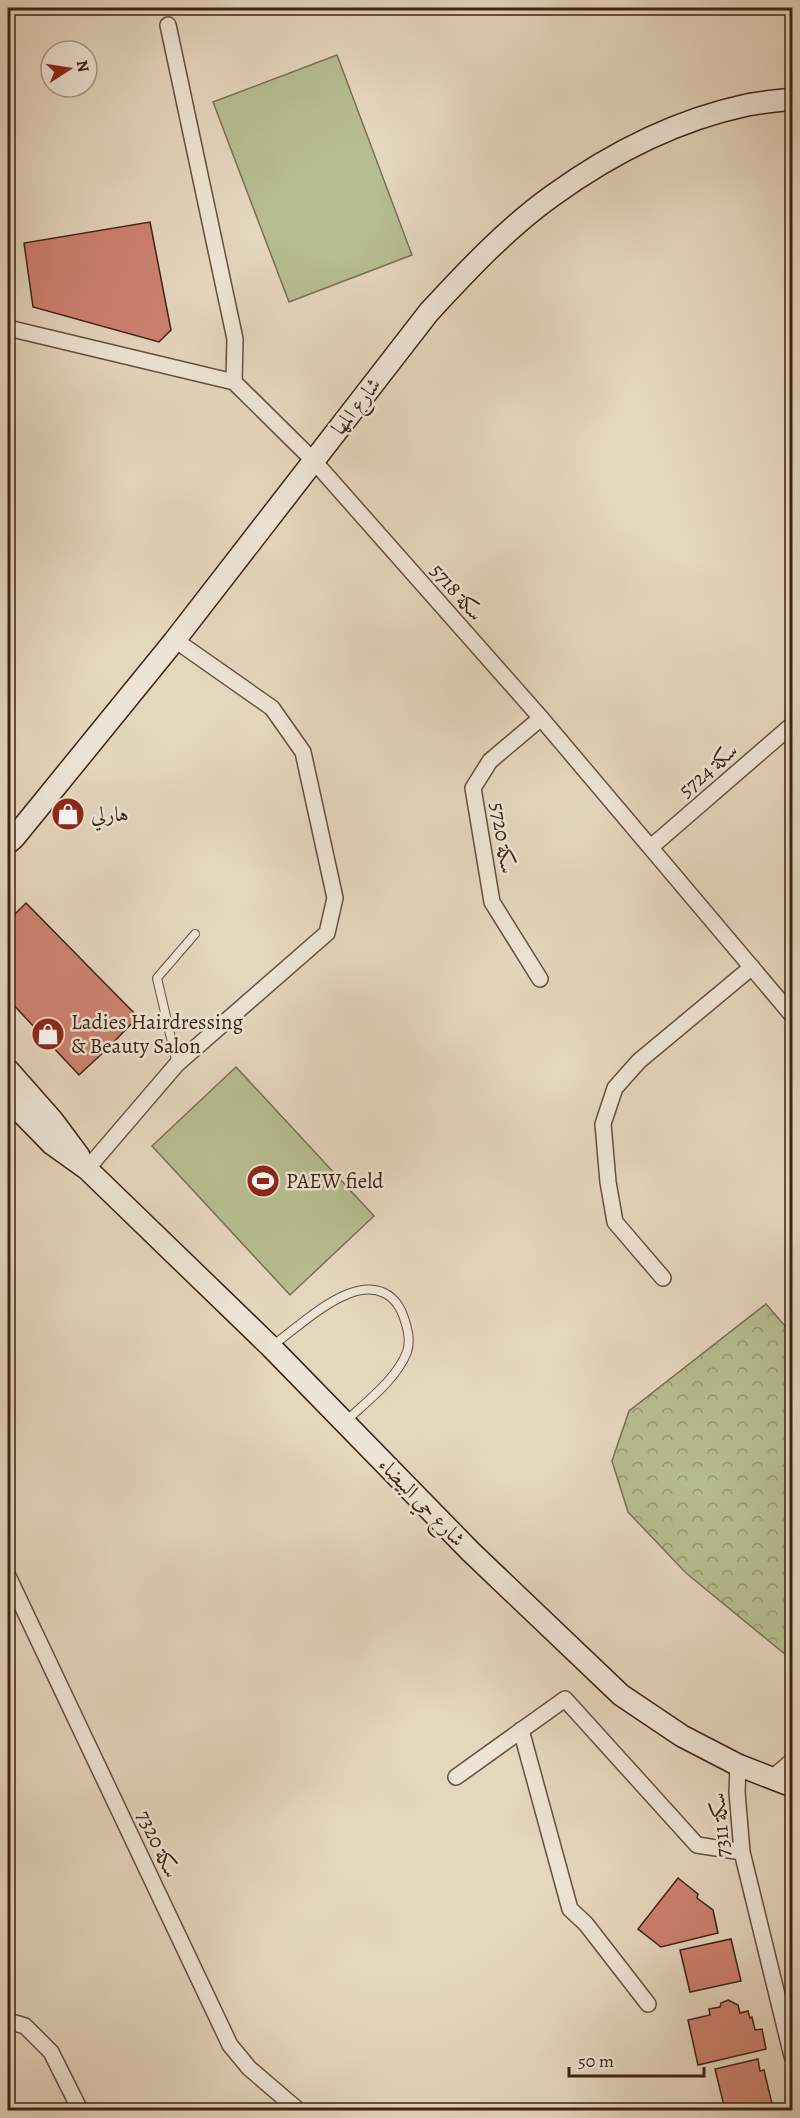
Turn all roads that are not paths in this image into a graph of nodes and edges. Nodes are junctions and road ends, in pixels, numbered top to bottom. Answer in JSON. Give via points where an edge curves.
{"nodes":[{"id":1,"x":168,"y":25,"type":"dead end"},
{"id":2,"x":792,"y":99,"type":"edge"},
{"id":3,"x":8,"y":328,"type":"edge"},
{"id":4,"x":234,"y":382,"type":"junction"},
{"id":5,"x":313,"y":460,"type":"junction"},
{"id":6,"x":176,"y":640,"type":"junction"},
{"id":7,"x":541,"y":718,"type":"junction"},
{"id":8,"x":792,"y":725,"type":"edge"},
{"id":9,"x":10,"y":845,"type":"edge"},
{"id":10,"x":651,"y":847,"type":"junction"},
{"id":11,"x":195,"y":934,"type":"dead end"},
{"id":12,"x":752,"y":967,"type":"junction"},
{"id":13,"x":540,"y":979,"type":"dead end"},
{"id":14,"x":792,"y":1015,"type":"edge"},
{"id":15,"x":177,"y":1064,"type":"junction"},
{"id":16,"x":8,"y":1070,"type":"edge"},
{"id":17,"x":8,"y":1099,"type":"edge"},
{"id":18,"x":87,"y":1169,"type":"junction"},
{"id":19,"x":663,"y":1278,"type":"dead end"},
{"id":20,"x":271,"y":1347,"type":"junction"},
{"id":21,"x":345,"y":1422,"type":"junction"},
{"id":22,"x":8,"y":1576,"type":"edge"},
{"id":23,"x":521,"y":1730,"type":"junction"},
{"id":24,"x":792,"y":1761,"type":"edge"},
{"id":25,"x":738,"y":1765,"type":"junction"},
{"id":26,"x":456,"y":1777,"type":"dead end"},
{"id":27,"x":771,"y":1779,"type":"junction"},
{"id":28,"x":792,"y":1786,"type":"edge"},
{"id":29,"x":742,"y":1852,"type":"junction"},
{"id":30,"x":648,"y":2004,"type":"dead end"},
{"id":31,"x":8,"y":2021,"type":"edge"},
{"id":32,"x":788,"y":2022,"type":"edge"},
{"id":33,"x":792,"y":2056,"type":"edge"},
{"id":34,"x":80,"y":2110,"type":"edge"},
{"id":35,"x":298,"y":2110,"type":"edge"}],
"edges":[{"from":1,"to":4,"type":"street","via":[[236,339]]},
{"from":2,"to":5,"type":"main road","name":"شارع المها","via":[[746,105],[644,140],[552,196],[474,264],[429,312]]},
{"from":3,"to":4,"type":"street"},
{"from":4,"to":5,"type":"street","name":"سكة 5718"},
{"from":5,"to":6,"type":"main road","name":"شارع المها"},
{"from":5,"to":7,"type":"street","name":"سكة 5718"},
{"from":6,"to":9,"type":"main road","name":"شارع المها"},
{"from":6,"to":15,"type":"street","via":[[272,708],[303,752],[335,898],[327,933]]},
{"from":7,"to":10,"type":"street","name":"سكة 5718"},
{"from":7,"to":13,"type":"street","name":"سكة 5720","via":[[490,761],[473,788],[492,902]]},
{"from":8,"to":10,"type":"street","name":"سكة 5724"},
{"from":10,"to":12,"type":"street","name":"سكة 5718"},
{"from":11,"to":15,"type":"lane","via":[[157,978]]},
{"from":12,"to":14,"type":"street","name":"سكة 5718"},
{"from":12,"to":19,"type":"street","via":[[639,1061],[615,1088],[603,1124],[615,1222]]},
{"from":15,"to":18,"type":"street"},
{"from":16,"to":18,"type":"main road","via":[[53,1121]]},
{"from":17,"to":18,"type":"main road","via":[[52,1144]]},
{"from":18,"to":20,"type":"main road","name":"شارع حي البيضاء"},
{"from":20,"to":21,"type":"main road","name":"شارع حي البيضاء"},
{"from":20,"to":21,"type":"lane","via":[[349,1293],[376,1289],[393,1297],[408,1329],[408,1351],[390,1378]]},
{"from":21,"to":25,"type":"main road","name":"شارع حي البيضاء","via":[[471,1552],[621,1695],[682,1736]]},
{"from":22,"to":35,"type":"street","name":"سكة 7320","via":[[230,2045],[249,2068]]},
{"from":23,"to":26,"type":"street"},
{"from":23,"to":29,"type":"street","via":[[566,1699],[697,1845]]},
{"from":23,"to":30,"type":"street","via":[[570,1909]]},
{"from":24,"to":27,"type":"street"},
{"from":25,"to":27,"type":"main road","name":"شارع حي البيضاء"},
{"from":25,"to":29,"type":"street","name":"سكة 7311","via":[[736,1792]]},
{"from":27,"to":28,"type":"main road","name":"شارع حي البيضاء"},
{"from":29,"to":32,"type":"street","name":"سكة 7311"},
{"from":31,"to":34,"type":"street","via":[[25,2026],[51,2052]]},
{"from":32,"to":33,"type":"street","name":"سكة 7311"}]}
